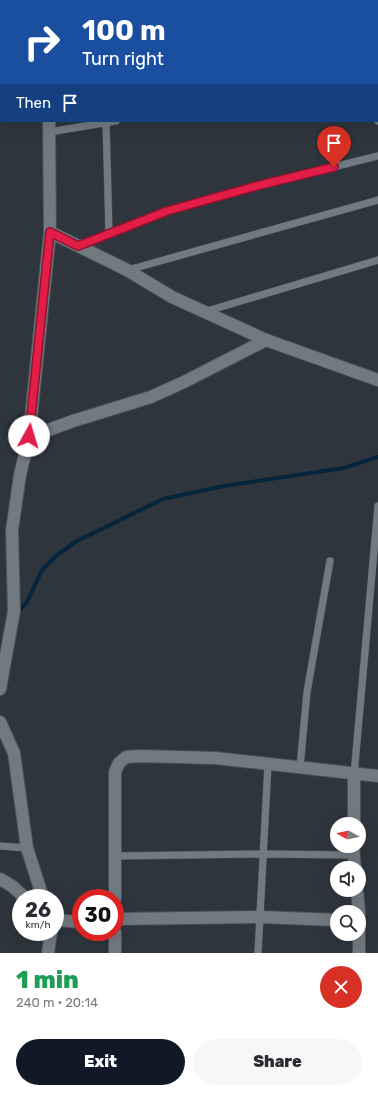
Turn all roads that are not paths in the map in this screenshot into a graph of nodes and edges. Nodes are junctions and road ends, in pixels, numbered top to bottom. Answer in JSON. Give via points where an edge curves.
{"nodes":[{"id":1,"x":106,"y":122,"type":"edge"},
{"id":2,"x":49,"y":127,"type":"edge"},
{"id":3,"x":378,"y":156,"type":"edge"},
{"id":4,"x":378,"y":200,"type":"edge"},
{"id":5,"x":50,"y":232,"type":"junction"},
{"id":6,"x":109,"y":233,"type":"junction"},
{"id":7,"x":78,"y":246,"type":"junction"},
{"id":8,"x":378,"y":260,"type":"edge"},
{"id":9,"x":127,"y":270,"type":"junction"},
{"id":10,"x":204,"y":312,"type":"junction"},
{"id":11,"x":266,"y":340,"type":"junction"},
{"id":12,"x":378,"y":380,"type":"edge"},
{"id":13,"x":29,"y":436,"type":"junction"},
{"id":14,"x":378,"y":506,"type":"edge"},
{"id":15,"x":330,"y":561,"type":"dead end"},
{"id":16,"x":0,"y":689,"type":"edge"},
{"id":17,"x":0,"y":722,"type":"edge"},
{"id":18,"x":268,"y":764,"type":"junction"},
{"id":19,"x":300,"y":767,"type":"junction"},
{"id":20,"x":354,"y":775,"type":"junction"},
{"id":21,"x":378,"y":776,"type":"edge"},
{"id":22,"x":354,"y":817,"type":"edge"},
{"id":23,"x":0,"y":846,"type":"edge"},
{"id":24,"x":27,"y":848,"type":"junction"},
{"id":25,"x":330,"y":852,"type":"edge"},
{"id":26,"x":264,"y":854,"type":"junction"},
{"id":27,"x":115,"y":856,"type":"junction"},
{"id":28,"x":0,"y":879,"type":"edge"},
{"id":29,"x":15,"y":889,"type":"edge"},
{"id":30,"x":40,"y":889,"type":"edge"},
{"id":31,"x":115,"y":889,"type":"edge"},
{"id":32,"x":261,"y":917,"type":"junction"},
{"id":33,"x":124,"y":919,"type":"edge"},
{"id":34,"x":330,"y":920,"type":"edge"},
{"id":35,"x":50,"y":941,"type":"edge"},
{"id":36,"x":115,"y":941,"type":"edge"},
{"id":37,"x":359,"y":941,"type":"edge"},
{"id":38,"x":48,"y":953,"type":"edge"},
{"id":39,"x":115,"y":953,"type":"edge"},
{"id":40,"x":258,"y":953,"type":"edge"},
{"id":41,"x":359,"y":953,"type":"edge"}],
"edges":[{"from":1,"to":2,"type":"lane"},
{"from":1,"to":6,"type":"lane"},
{"from":2,"to":5,"type":"street"},
{"from":3,"to":6,"type":"lane","via":[[167,211]]},
{"from":4,"to":9,"type":"lane"},
{"from":5,"to":7,"type":"street"},
{"from":5,"to":13,"type":"street"},
{"from":6,"to":7,"type":"lane"},
{"from":7,"to":9,"type":"street"},
{"from":8,"to":10,"type":"lane"},
{"from":9,"to":10,"type":"street","via":[[172,297]]},
{"from":10,"to":11,"type":"street"},
{"from":11,"to":12,"type":"street"},
{"from":11,"to":13,"type":"street","via":[[151,397]]},
{"from":13,"to":16,"type":"street","via":[[12,530],[14,611]]},
{"from":14,"to":20,"type":"lane"},
{"from":15,"to":19,"type":"lane","via":[[307,692]]},
{"from":17,"to":24,"type":"street","via":[[14,753]]},
{"from":18,"to":19,"type":"street"},
{"from":18,"to":26,"type":"lane"},
{"from":18,"to":27,"type":"street","via":[[215,758],[126,757],[119,763],[115,772]]},
{"from":19,"to":20,"type":"street"},
{"from":20,"to":21,"type":"street"},
{"from":20,"to":22,"type":"street"},
{"from":23,"to":24,"type":"lane"},
{"from":24,"to":30,"type":"street"},
{"from":25,"to":26,"type":"lane"},
{"from":26,"to":27,"type":"lane"},
{"from":26,"to":32,"type":"lane"},
{"from":27,"to":31,"type":"street"},
{"from":28,"to":29,"type":"street"},
{"from":32,"to":33,"type":"street"},
{"from":32,"to":34,"type":"street"},
{"from":32,"to":40,"type":"lane"},
{"from":35,"to":38,"type":"street"},
{"from":36,"to":39,"type":"street"},
{"from":37,"to":41,"type":"street"}]}
